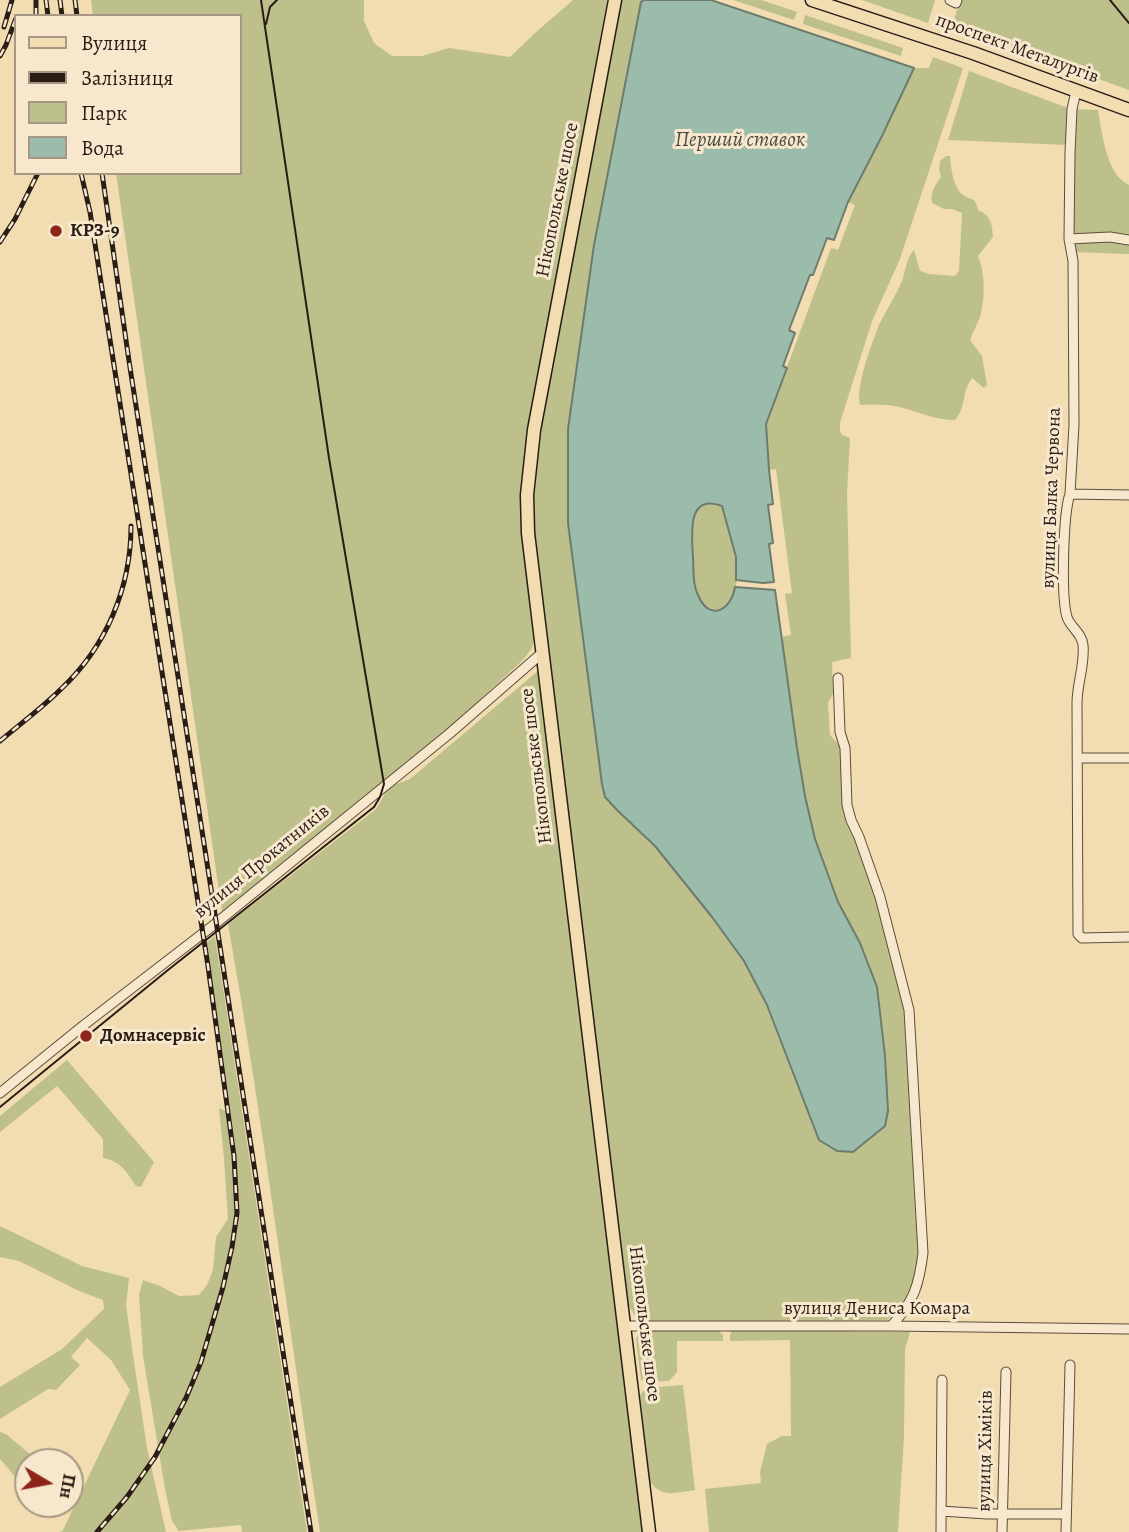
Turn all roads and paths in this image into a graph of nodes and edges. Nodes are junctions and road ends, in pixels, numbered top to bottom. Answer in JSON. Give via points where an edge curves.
{"nodes":[{"id":1,"x":615,"y":0,"type":"edge"},
{"id":2,"x":811,"y":0,"type":"edge"},
{"id":3,"x":950,"y":0,"type":"edge"},
{"id":4,"x":957,"y":0,"type":"edge"},
{"id":5,"x":1076,"y":91,"type":"junction"},
{"id":6,"x":1129,"y":110,"type":"edge"},
{"id":7,"x":1069,"y":239,"type":"junction"},
{"id":8,"x":1129,"y":240,"type":"edge"},
{"id":9,"x":1070,"y":495,"type":"junction"},
{"id":10,"x":1129,"y":495,"type":"edge"},
{"id":11,"x":542,"y":653,"type":"junction"},
{"id":12,"x":838,"y":678,"type":"dead end"},
{"id":13,"x":1077,"y":758,"type":"junction"},
{"id":14,"x":1129,"y":758,"type":"edge"},
{"id":15,"x":1129,"y":937,"type":"edge"},
{"id":16,"x":0,"y":1093,"type":"edge"},
{"id":17,"x":624,"y":1326,"type":"junction"},
{"id":18,"x":891,"y":1326,"type":"junction"},
{"id":19,"x":1129,"y":1329,"type":"edge"},
{"id":20,"x":1070,"y":1365,"type":"dead end"},
{"id":21,"x":1006,"y":1372,"type":"dead end"},
{"id":22,"x":942,"y":1380,"type":"dead end"},
{"id":23,"x":941,"y":1511,"type":"junction"},
{"id":24,"x":1002,"y":1513,"type":"junction"},
{"id":25,"x":1066,"y":1514,"type":"junction"},
{"id":26,"x":649,"y":1532,"type":"edge"},
{"id":27,"x":941,"y":1532,"type":"edge"},
{"id":28,"x":1002,"y":1532,"type":"edge"},
{"id":29,"x":1066,"y":1532,"type":"edge"}],
"edges":[{"from":1,"to":11,"type":"main road","name":"Нікопольське шосе","via":[[528,482],[528,533]]},
{"from":2,"to":5,"type":"main road","name":"проспект Металургів"},
{"from":3,"to":4,"type":"street"},
{"from":5,"to":6,"type":"main road","name":"проспект Металургів"},
{"from":5,"to":7,"type":"street","name":"вулиця Балка Червона"},
{"from":7,"to":8,"type":"street"},
{"from":7,"to":9,"type":"street","name":"вулиця Балка Червона","via":[[1074,425]]},
{"from":9,"to":10,"type":"street"},
{"from":9,"to":13,"type":"street","name":"вулиця Балка Червона","via":[[1066,504],[1065,602],[1068,620],[1083,643]]},
{"from":11,"to":16,"type":"street","name":"вулиця Прокатників","via":[[449,734]]},
{"from":11,"to":17,"type":"main road","name":"Нікопольське шосе"},
{"from":12,"to":18,"type":"street","via":[[847,805],[880,897],[909,1010],[923,1253],[917,1290],[904,1314]]},
{"from":13,"to":14,"type":"street"},
{"from":13,"to":15,"type":"street","name":"вулиця Балка Червона","via":[[1078,934],[1082,938]]},
{"from":17,"to":18,"type":"street","name":"вулиця Дениса Комара"},
{"from":17,"to":26,"type":"main road","name":"Нікопольське шосе"},
{"from":18,"to":19,"type":"street","name":"вулиця Дениса Комара"},
{"from":20,"to":25,"type":"street"},
{"from":21,"to":24,"type":"street","name":"вулиця Хіміків"},
{"from":22,"to":23,"type":"street"},
{"from":23,"to":24,"type":"street"},
{"from":23,"to":27,"type":"street"},
{"from":24,"to":25,"type":"street"},
{"from":24,"to":28,"type":"street","name":"вулиця Хіміків"},
{"from":25,"to":29,"type":"street"}]}
